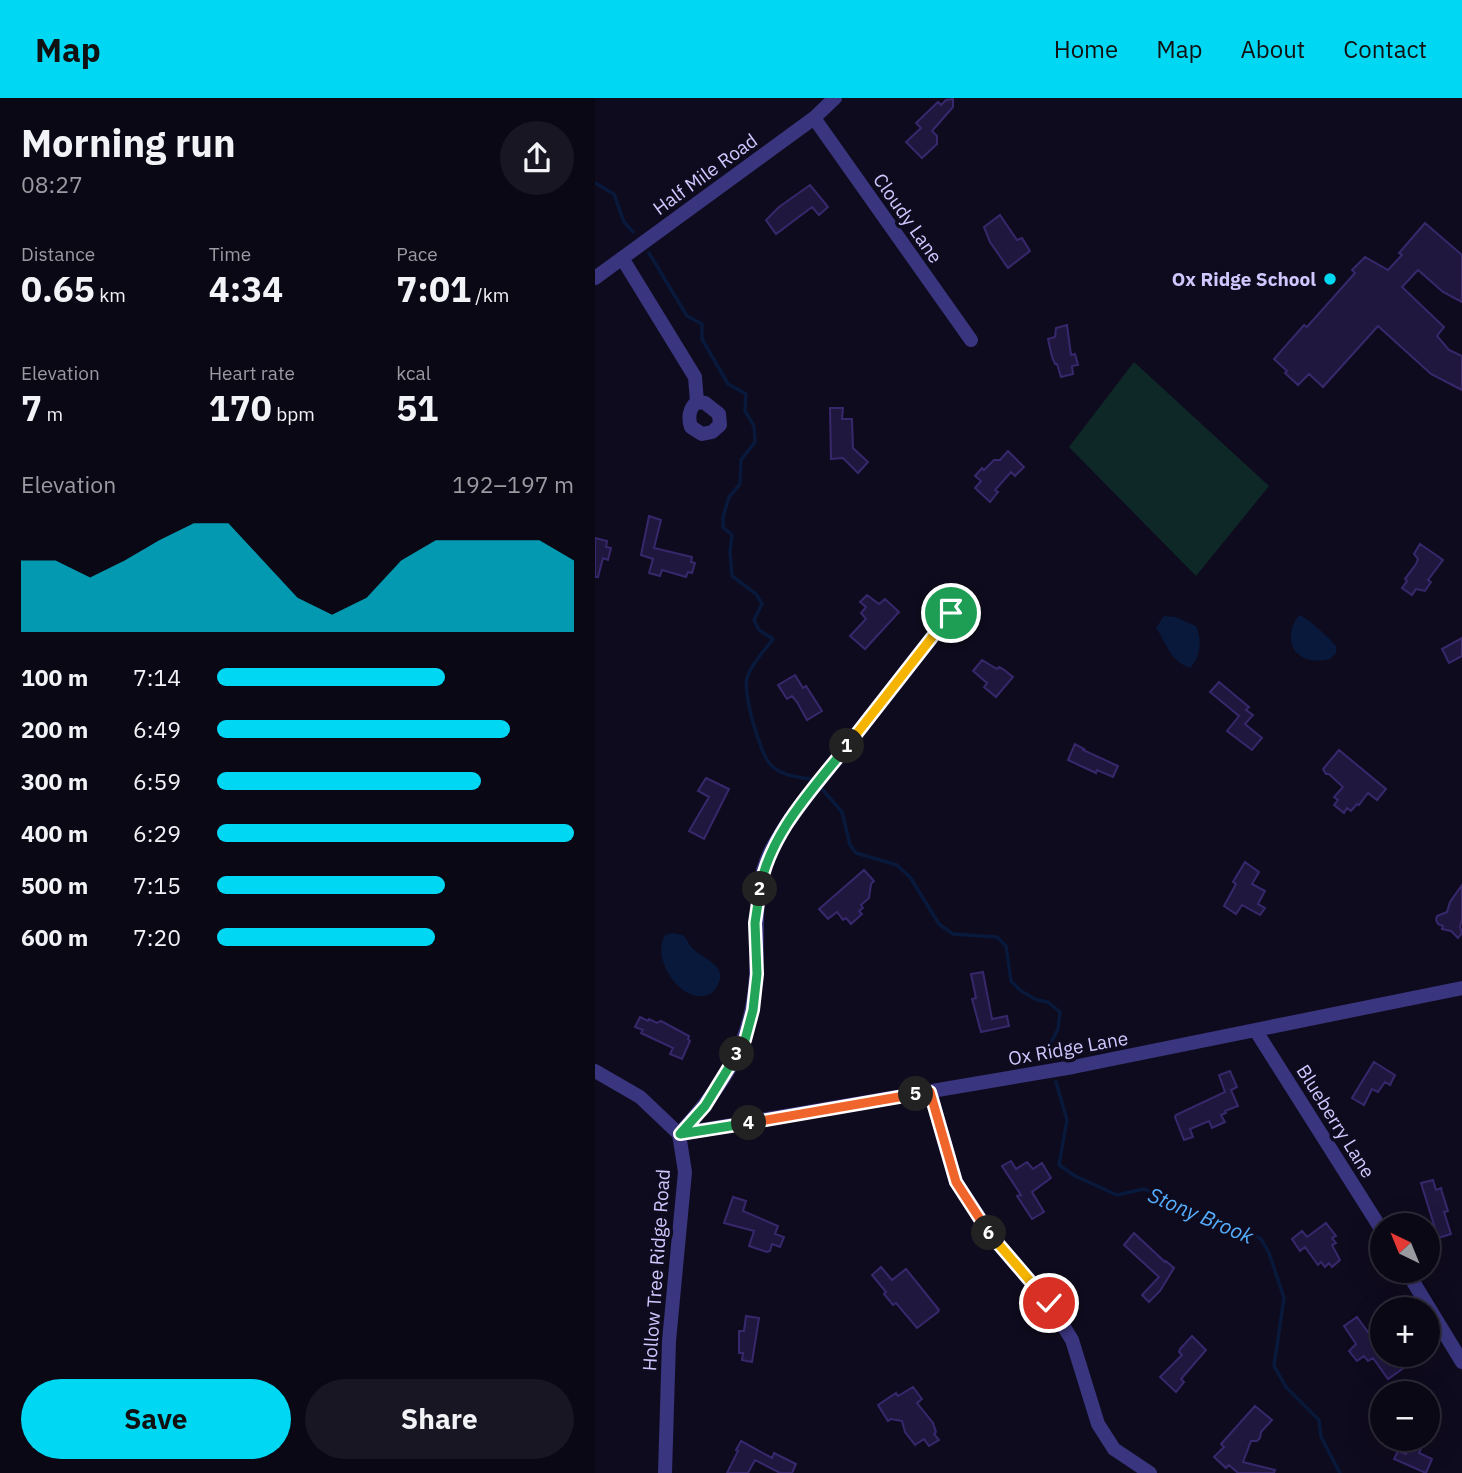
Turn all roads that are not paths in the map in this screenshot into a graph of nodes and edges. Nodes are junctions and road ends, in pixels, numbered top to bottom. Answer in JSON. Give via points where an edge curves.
{"nodes":[{"id":1,"x":835,"y":98,"type":"edge"},
{"id":2,"x":814,"y":118,"type":"junction"},
{"id":3,"x":622,"y":258,"type":"junction"},
{"id":4,"x":595,"y":278,"type":"edge"},
{"id":5,"x":971,"y":340,"type":"dead end"},
{"id":6,"x":697,"y":402,"type":"dead end"},
{"id":7,"x":951,"y":613,"type":"dead end"},
{"id":8,"x":1462,"y":988,"type":"edge"},
{"id":9,"x":1256,"y":1031,"type":"junction"},
{"id":10,"x":595,"y":1071,"type":"edge"},
{"id":11,"x":930,"y":1092,"type":"junction"},
{"id":12,"x":680,"y":1134,"type":"junction"},
{"id":13,"x":1371,"y":1213,"type":"edge"},
{"id":14,"x":1414,"y":1283,"type":"edge"},
{"id":15,"x":1462,"y":1362,"type":"edge"},
{"id":16,"x":664,"y":1473,"type":"edge"},
{"id":17,"x":1150,"y":1473,"type":"edge"}],
"edges":[{"from":1,"to":2,"type":"street","name":"Half Mile Road"},
{"from":2,"to":3,"type":"street","name":"Half Mile Road"},
{"from":2,"to":5,"type":"street","name":"Cloudy Lane"},
{"from":3,"to":4,"type":"street","name":"Half Mile Road"},
{"from":3,"to":6,"type":"street","via":[[695,377]]},
{"from":7,"to":12,"type":"street","via":[[806,798],[771,850],[755,923],[757,974],[745,1040],[705,1106]]},
{"from":8,"to":9,"type":"street","name":"Ox Ridge Lane"},
{"from":9,"to":11,"type":"street","name":"Ox Ridge Lane"},
{"from":9,"to":13,"type":"street","name":"Blueberry Lane"},
{"from":10,"to":12,"type":"street","via":[[641,1097]]},
{"from":11,"to":12,"type":"street","name":"Ox Ridge Lane"},
{"from":11,"to":17,"type":"street","via":[[956,1182],[1072,1340],[1098,1424],[1114,1449]]},
{"from":12,"to":16,"type":"street","name":"Hollow Tree Ridge Road","via":[[685,1172],[669,1341]]},
{"from":14,"to":15,"type":"street"}]}
